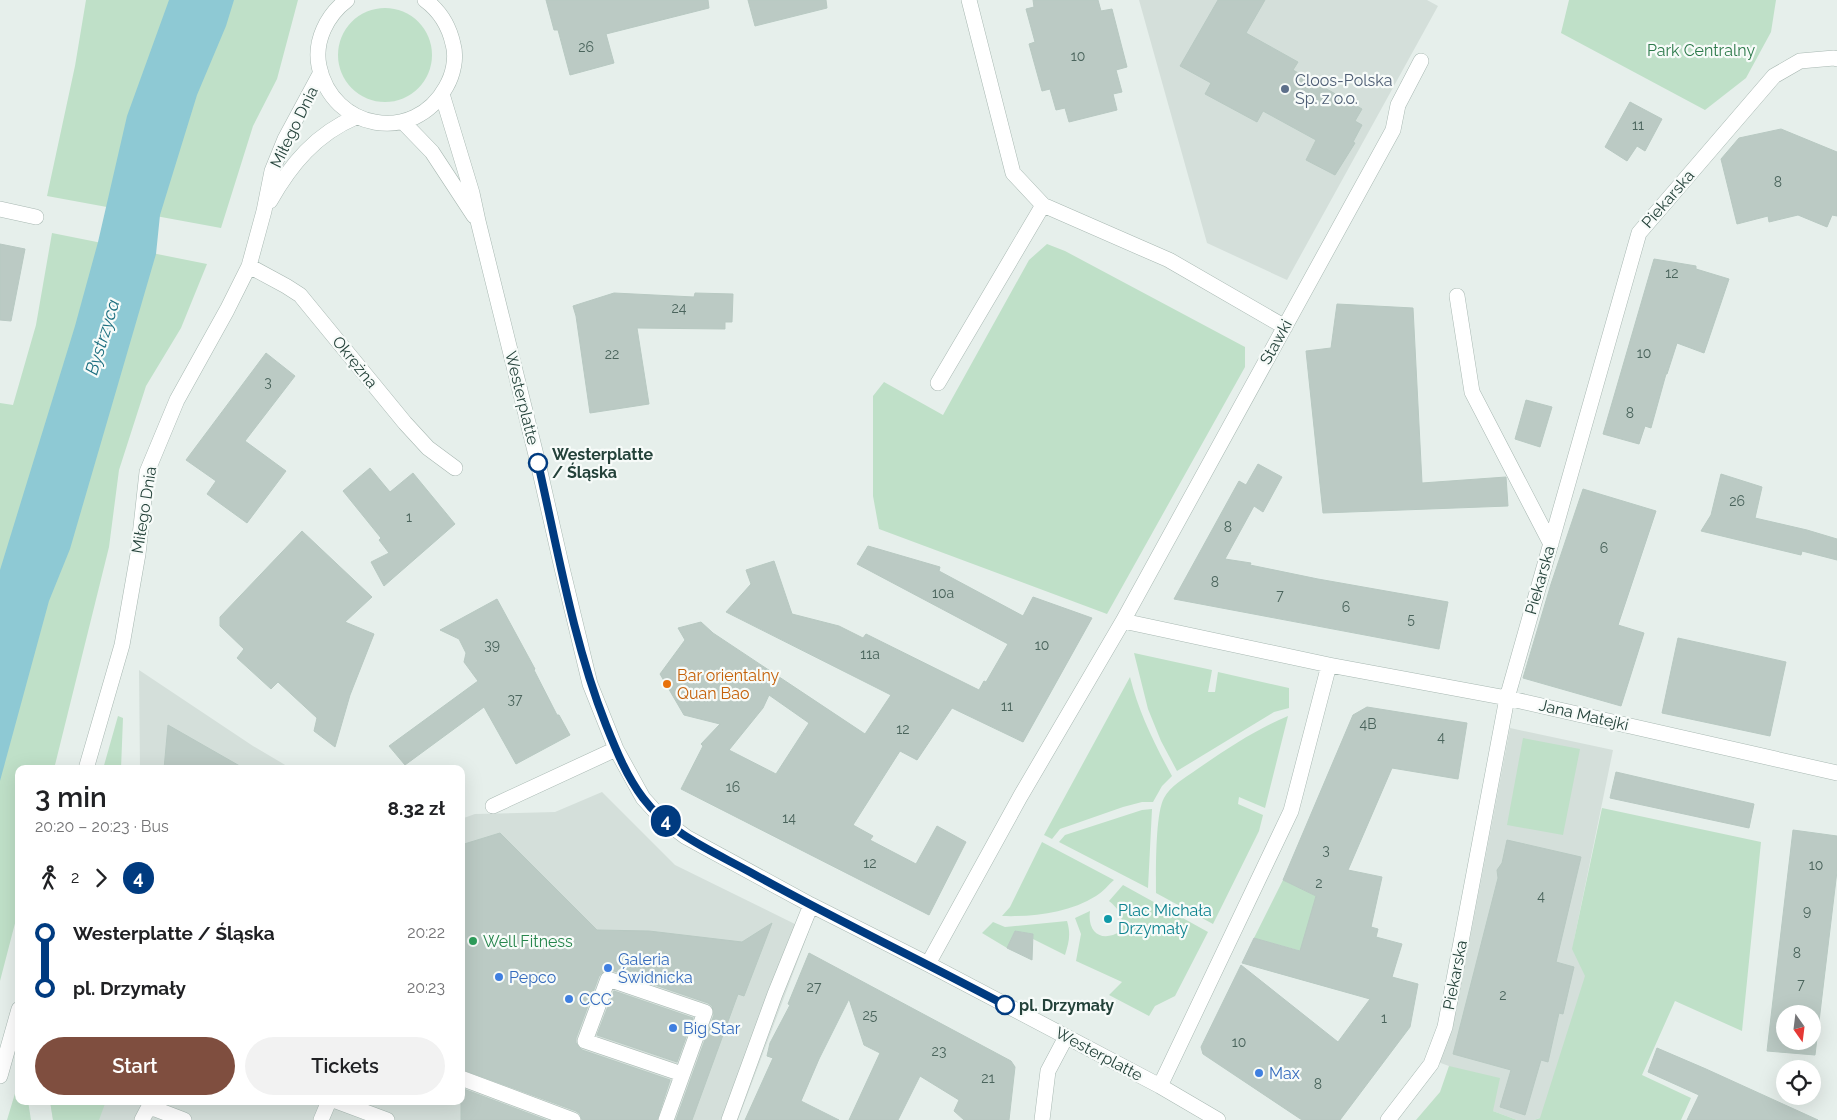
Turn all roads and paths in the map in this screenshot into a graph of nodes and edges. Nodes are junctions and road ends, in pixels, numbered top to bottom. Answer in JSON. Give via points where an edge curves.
{"nodes":[{"id":1,"x":969,"y":0,"type":"edge"},
{"id":2,"x":342,"y":2,"type":"edge"},
{"id":3,"x":431,"y":2,"type":"edge"},
{"id":4,"x":1837,"y":59,"type":"edge"},
{"id":5,"x":1421,"y":60,"type":"dead end"},
{"id":6,"x":320,"y":74,"type":"junction"},
{"id":7,"x":442,"y":94,"type":"junction"},
{"id":8,"x":356,"y":117,"type":"junction"},
{"id":9,"x":404,"y":122,"type":"junction"},
{"id":10,"x":1043,"y":205,"type":"junction"},
{"id":11,"x":0,"y":209,"type":"edge"},
{"id":12,"x":264,"y":211,"type":"junction"},
{"id":13,"x":36,"y":217,"type":"dead end"},
{"id":14,"x":478,"y":222,"type":"junction"},
{"id":15,"x":249,"y":266,"type":"junction"},
{"id":16,"x":1457,"y":296,"type":"dead end"},
{"id":17,"x":1285,"y":327,"type":"junction"},
{"id":18,"x":938,"y":383,"type":"dead end"},
{"id":19,"x":455,"y":468,"type":"dead end"},
{"id":20,"x":1551,"y":544,"type":"junction"},
{"id":21,"x":1123,"y":621,"type":"junction"},
{"id":22,"x":1329,"y":665,"type":"junction"},
{"id":23,"x":1507,"y":698,"type":"junction"},
{"id":24,"x":616,"y":749,"type":"junction"},
{"id":25,"x":87,"y":765,"type":"edge"},
{"id":26,"x":1837,"y":773,"type":"edge"},
{"id":27,"x":493,"y":806,"type":"dead end"},
{"id":28,"x":810,"y":905,"type":"junction"},
{"id":29,"x":928,"y":964,"type":"junction"},
{"id":30,"x":15,"y":1023,"type":"edge"},
{"id":31,"x":1066,"y":1037,"type":"junction"},
{"id":32,"x":682,"y":1074,"type":"junction"},
{"id":33,"x":0,"y":1076,"type":"edge"},
{"id":34,"x":465,"y":1080,"type":"edge"},
{"id":35,"x":1160,"y":1086,"type":"junction"},
{"id":36,"x":150,"y":1105,"type":"edge"},
{"id":37,"x":153,"y":1105,"type":"edge"},
{"id":38,"x":327,"y":1105,"type":"edge"},
{"id":39,"x":346,"y":1105,"type":"edge"},
{"id":40,"x":381,"y":1119,"type":"edge"},
{"id":41,"x":142,"y":1120,"type":"edge"},
{"id":42,"x":184,"y":1120,"type":"edge"},
{"id":43,"x":321,"y":1120,"type":"edge"},
{"id":44,"x":573,"y":1120,"type":"edge"},
{"id":45,"x":666,"y":1120,"type":"edge"},
{"id":46,"x":728,"y":1120,"type":"edge"},
{"id":47,"x":1042,"y":1120,"type":"edge"},
{"id":48,"x":1218,"y":1120,"type":"edge"},
{"id":49,"x":1388,"y":1120,"type":"edge"}],
"edges":[{"from":1,"to":10,"type":"street","via":[[1013,173]]},
{"from":2,"to":6,"type":"street","via":[[320,37]]},
{"from":3,"to":7,"type":"street","via":[[444,18],[454,49],[450,80]]},
{"from":4,"to":20,"type":"street","name":"Piekarska","via":[[1800,62],[1774,76],[1639,233]]},
{"from":5,"to":17,"type":"street","name":"Stawki","via":[[1398,105],[1392,130]]},
{"from":6,"to":8,"type":"street","via":[[334,100]]},
{"from":6,"to":12,"type":"street","name":"Miłego Dnia","via":[[280,151],[272,171]]},
{"from":7,"to":9,"type":"street","via":[[426,111]]},
{"from":7,"to":14,"type":"street","name":"Westerplatte"},
{"from":8,"to":9,"type":"street","via":[[388,124]]},
{"from":8,"to":12,"type":"street","name":"Miłego Dnia","via":[[318,139],[280,183]]},
{"from":9,"to":14,"type":"street","name":"Westerplatte","via":[[432,152]]},
{"from":10,"to":17,"type":"street","via":[[1169,260]]},
{"from":10,"to":18,"type":"street"},
{"from":11,"to":13,"type":"street"},
{"from":12,"to":15,"type":"street","name":"Miłego Dnia"},
{"from":14,"to":24,"type":"street","name":"Westerplatte","via":[[590,684]]},
{"from":15,"to":19,"type":"street","name":"Okrężna","via":[[300,296],[405,423],[428,448]]},
{"from":15,"to":25,"type":"street","name":"Miłego Dnia","via":[[176,400],[147,472],[138,554],[122,645]]},
{"from":16,"to":20,"type":"street","via":[[1472,392]]},
{"from":17,"to":21,"type":"street","name":"Stawki"},
{"from":20,"to":23,"type":"street","name":"Piekarska"},
{"from":21,"to":22,"type":"street"},
{"from":21,"to":29,"type":"street","via":[[1020,797]]},
{"from":22,"to":23,"type":"street","name":"Jana Matejki"},
{"from":22,"to":35,"type":"street","via":[[1292,811]]},
{"from":23,"to":26,"type":"street","name":"Jana Matejki"},
{"from":23,"to":49,"type":"street","name":"Piekarska","via":[[1445,1027],[1431,1064]]},
{"from":24,"to":27,"type":"street"},
{"from":24,"to":28,"type":"street","name":"Westerplatte","via":[[643,798],[662,819],[686,837]]},
{"from":28,"to":29,"type":"street","name":"Westerplatte"},
{"from":28,"to":46,"type":"street"},
{"from":29,"to":31,"type":"street","name":"Westerplatte"},
{"from":30,"to":33,"type":"street"},
{"from":31,"to":35,"type":"street","name":"Westerplatte"},
{"from":31,"to":47,"type":"street","via":[[1048,1071]]},
{"from":32,"to":32,"type":"street","via":[[585,1041],[608,979],[705,1012]]},
{"from":32,"to":45,"type":"street"},
{"from":34,"to":44,"type":"street"},
{"from":35,"to":48,"type":"street","name":"Westerplatte"},
{"from":36,"to":41,"type":"street"},
{"from":37,"to":42,"type":"street"},
{"from":38,"to":43,"type":"street"},
{"from":39,"to":40,"type":"street"}]}
